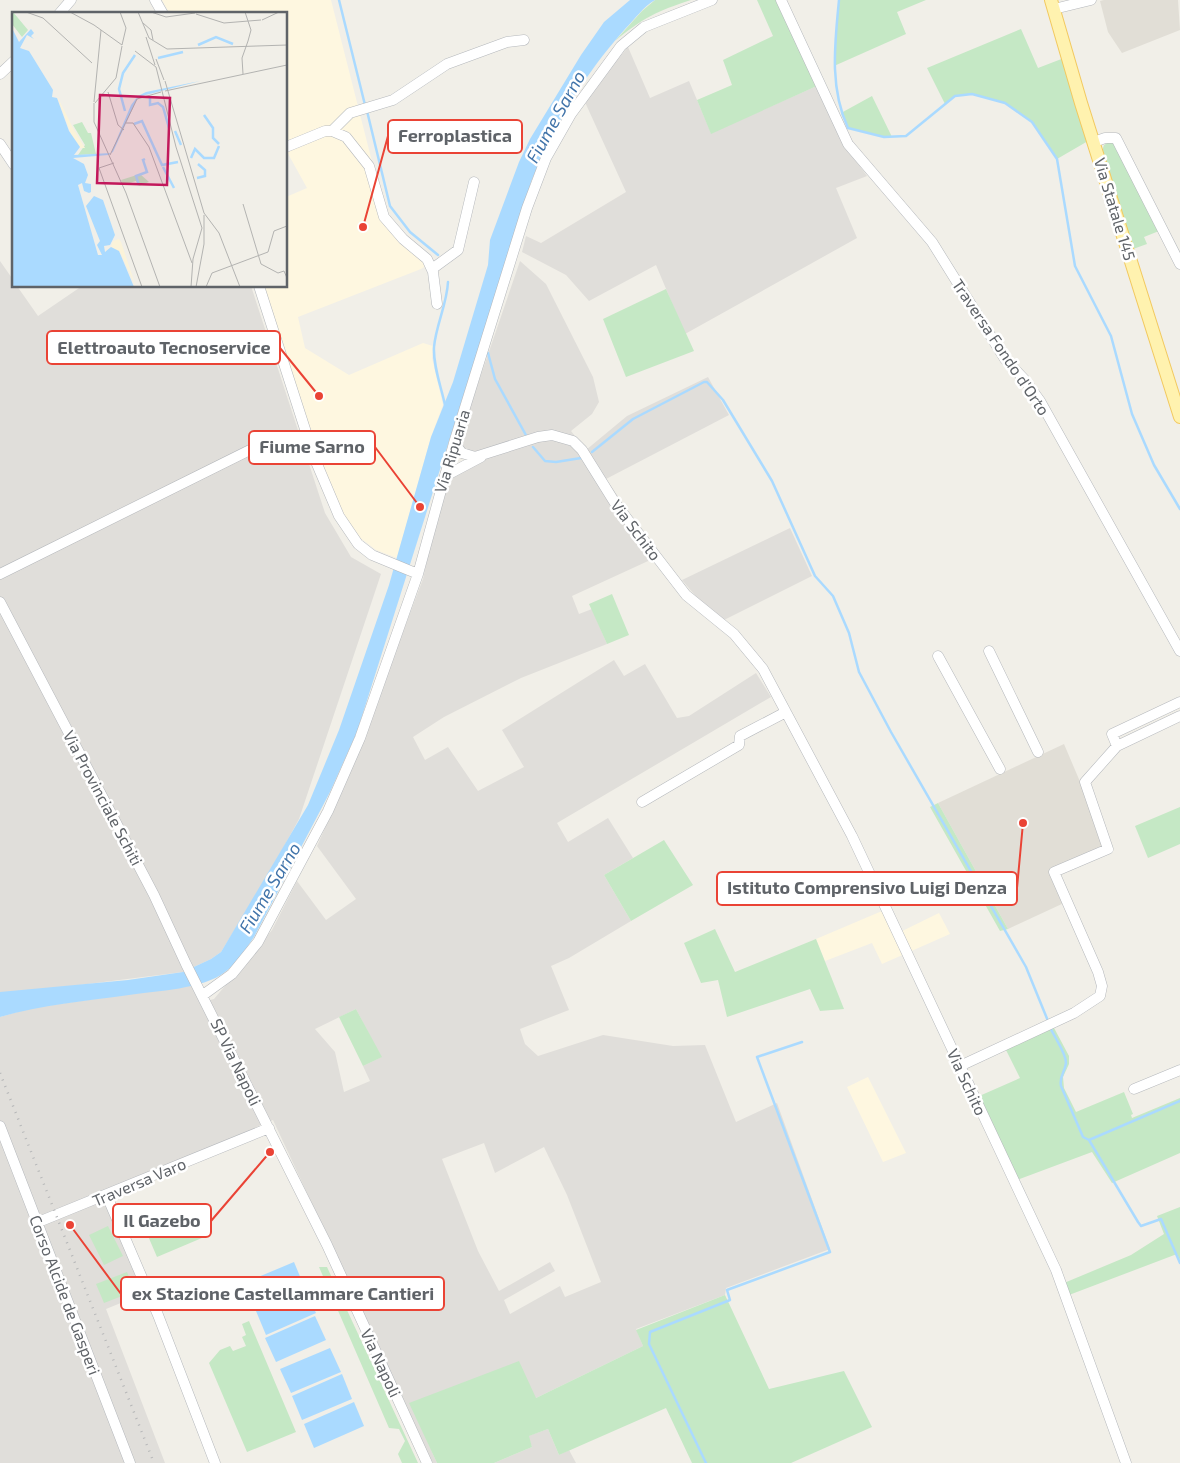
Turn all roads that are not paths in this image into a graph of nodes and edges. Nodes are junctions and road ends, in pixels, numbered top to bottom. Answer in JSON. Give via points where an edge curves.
{"nodes":[{"id":1,"x":71,"y":0,"type":"edge"},
{"id":2,"x":156,"y":0,"type":"edge"},
{"id":3,"x":712,"y":0,"type":"edge"},
{"id":4,"x":781,"y":0,"type":"edge"},
{"id":5,"x":1091,"y":0,"type":"edge"},
{"id":6,"x":1052,"y":5,"type":"edge"},
{"id":7,"x":61,"y":12,"type":"edge"},
{"id":8,"x":162,"y":12,"type":"edge"},
{"id":9,"x":524,"y":40,"type":"dead end"},
{"id":10,"x":12,"y":63,"type":"edge"},
{"id":11,"x":0,"y":74,"type":"edge"},
{"id":12,"x":332,"y":131,"type":"junction"},
{"id":13,"x":1094,"y":142,"type":"junction"},
{"id":14,"x":0,"y":144,"type":"edge"},
{"id":15,"x":288,"y":146,"type":"edge"},
{"id":16,"x":12,"y":161,"type":"edge"},
{"id":17,"x":474,"y":182,"type":"dead end"},
{"id":18,"x":1180,"y":264,"type":"edge"},
{"id":19,"x":432,"y":269,"type":"junction"},
{"id":20,"x":260,"y":288,"type":"edge"},
{"id":21,"x":437,"y":304,"type":"dead end"},
{"id":22,"x":1180,"y":417,"type":"edge"},
{"id":23,"x":264,"y":443,"type":"dead end"},
{"id":24,"x":454,"y":443,"type":"junction"},
{"id":25,"x":484,"y":455,"type":"junction"},
{"id":26,"x":442,"y":483,"type":"junction"},
{"id":27,"x":0,"y":574,"type":"edge"},
{"id":28,"x":418,"y":574,"type":"junction"},
{"id":29,"x":0,"y":602,"type":"edge"},
{"id":30,"x":988,"y":651,"type":"dead end"},
{"id":31,"x":1180,"y":651,"type":"edge"},
{"id":32,"x":938,"y":656,"type":"dead end"},
{"id":33,"x":1180,"y":702,"type":"edge"},
{"id":34,"x":786,"y":712,"type":"junction"},
{"id":35,"x":1180,"y":716,"type":"edge"},
{"id":36,"x":1117,"y":746,"type":"junction"},
{"id":37,"x":1038,"y":752,"type":"dead end"},
{"id":38,"x":1000,"y":769,"type":"dead end"},
{"id":39,"x":642,"y":802,"type":"dead end"},
{"id":40,"x":203,"y":995,"type":"junction"},
{"id":41,"x":960,"y":1066,"type":"junction"},
{"id":42,"x":1180,"y":1070,"type":"edge"},
{"id":43,"x":1134,"y":1089,"type":"dead end"},
{"id":44,"x":0,"y":1126,"type":"edge"},
{"id":45,"x":269,"y":1128,"type":"junction"},
{"id":46,"x":107,"y":1196,"type":"junction"},
{"id":47,"x":36,"y":1224,"type":"junction"},
{"id":48,"x":130,"y":1463,"type":"edge"},
{"id":49,"x":215,"y":1463,"type":"edge"},
{"id":50,"x":427,"y":1463,"type":"edge"},
{"id":51,"x":1126,"y":1463,"type":"edge"}],
"edges":[{"from":1,"to":7,"type":"street"},
{"from":2,"to":8,"type":"street"},
{"from":3,"to":24,"type":"street","name":"Via Ripuaria","via":[[644,27],[621,46],[571,114],[537,180]]},
{"from":4,"to":31,"type":"street","name":"Traversa Fondo d'Orto","via":[[848,144],[932,242],[1005,359],[1040,401]]},
{"from":5,"to":6,"type":"street"},
{"from":6,"to":13,"type":"main road","name":"Via Statale 145"},
{"from":9,"to":12,"type":"street","via":[[507,42],[435,70],[393,100],[350,112]]},
{"from":10,"to":11,"type":"street"},
{"from":12,"to":15,"type":"street"},
{"from":12,"to":19,"type":"street","via":[[346,137],[361,155],[372,175],[384,217],[427,259]]},
{"from":13,"to":18,"type":"street","via":[[1116,138]]},
{"from":13,"to":22,"type":"main road","name":"Via Statale 145"},
{"from":14,"to":16,"type":"street"},
{"from":17,"to":19,"type":"street","via":[[458,250]]},
{"from":19,"to":21,"type":"street"},
{"from":20,"to":28,"type":"street","via":[[325,487],[339,516],[358,544],[372,555]]},
{"from":23,"to":27,"type":"street"},
{"from":24,"to":25,"type":"street","via":[[467,456]]},
{"from":24,"to":26,"type":"street","name":"Via Ripuaria"},
{"from":25,"to":26,"type":"street","name":"Via Schito","via":[[449,474]]},
{"from":25,"to":34,"type":"street","name":"Via Schito","via":[[538,437],[552,435],[573,441],[615,504],[686,595],[734,634],[763,669]]},
{"from":26,"to":28,"type":"street","name":"Via Ripuaria"},
{"from":28,"to":40,"type":"street","name":"Via Ripuaria","via":[[360,738],[328,811],[258,942],[232,974]]},
{"from":29,"to":40,"type":"street","name":"Via Provinciale Schiti"},
{"from":30,"to":37,"type":"street"},
{"from":32,"to":38,"type":"street"},
{"from":33,"to":36,"type":"street","via":[[1112,734]]},
{"from":34,"to":39,"type":"street","via":[[740,736],[739,745]]},
{"from":34,"to":41,"type":"street","name":"Via Schito","via":[[852,836]]},
{"from":35,"to":36,"type":"street"},
{"from":36,"to":41,"type":"street","via":[[1085,782],[1108,849],[1054,872],[1098,972],[1102,986],[1100,996],[1050,1024]]},
{"from":40,"to":45,"type":"street","name":"SP Via Napoli"},
{"from":41,"to":51,"type":"street","name":"Via Schito","via":[[1056,1270]]},
{"from":42,"to":43,"type":"street"},
{"from":44,"to":47,"type":"street","name":"Corso Alcide de Gasperi"},
{"from":45,"to":46,"type":"street","name":"Traversa Varo"},
{"from":45,"to":50,"type":"street","name":"Via Napoli","via":[[327,1245]]},
{"from":46,"to":47,"type":"street","name":"Traversa Varo"},
{"from":46,"to":49,"type":"street","via":[[158,1315]]},
{"from":47,"to":48,"type":"street","name":"Corso Alcide de Gasperi"}]}
